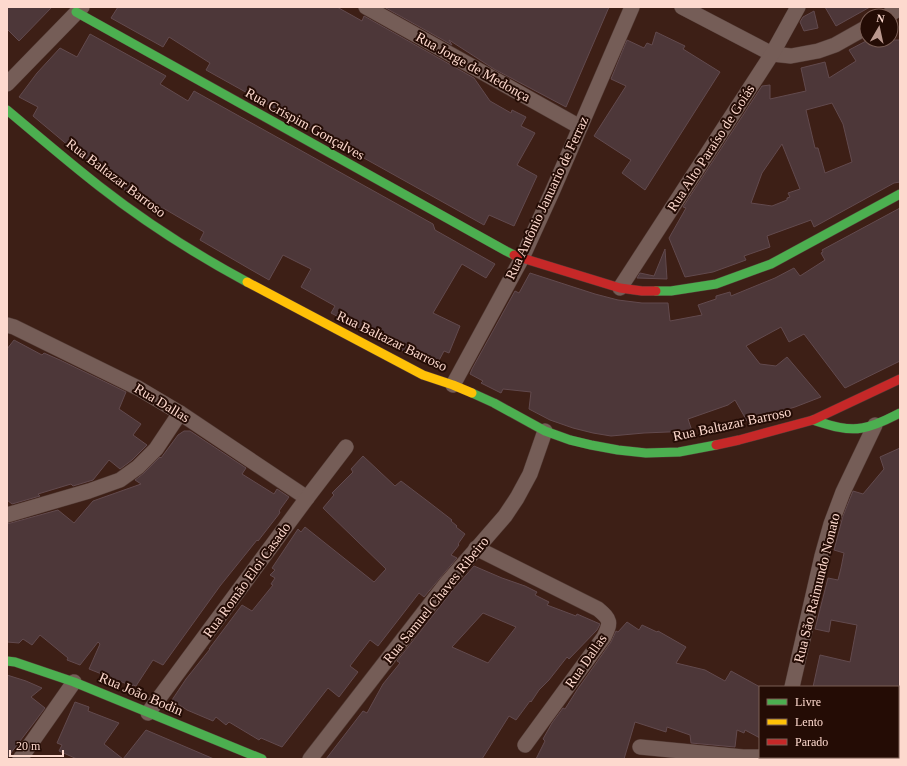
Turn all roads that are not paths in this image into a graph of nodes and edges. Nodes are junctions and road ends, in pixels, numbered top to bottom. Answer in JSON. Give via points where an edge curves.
{"nodes":[{"id":1,"x":366,"y":7,"type":"edge"},
{"id":2,"x":632,"y":7,"type":"edge"},
{"id":3,"x":682,"y":7,"type":"edge"},
{"id":4,"x":798,"y":7,"type":"edge"},
{"id":5,"x":79,"y":10,"type":"edge"},
{"id":6,"x":859,"y":32,"type":"edge"},
{"id":7,"x":772,"y":54,"type":"junction"},
{"id":8,"x":7,"y":84,"type":"edge"},
{"id":9,"x":7,"y":110,"type":"edge"},
{"id":10,"x":580,"y":127,"type":"junction"},
{"id":11,"x":900,"y":194,"type":"edge"},
{"id":12,"x":522,"y":258,"type":"junction"},
{"id":13,"x":620,"y":288,"type":"junction"},
{"id":14,"x":7,"y":325,"type":"edge"},
{"id":15,"x":900,"y":379,"type":"edge"},
{"id":16,"x":453,"y":385,"type":"junction"},
{"id":17,"x":180,"y":413,"type":"junction"},
{"id":18,"x":900,"y":413,"type":"edge"},
{"id":19,"x":813,"y":420,"type":"junction"},
{"id":20,"x":875,"y":425,"type":"junction"},
{"id":21,"x":545,"y":431,"type":"junction"},
{"id":22,"x":346,"y":447,"type":"dead end"},
{"id":23,"x":307,"y":498,"type":"junction"},
{"id":24,"x":7,"y":515,"type":"edge"},
{"id":25,"x":476,"y":548,"type":"junction"},
{"id":26,"x":7,"y":661,"type":"edge"},
{"id":27,"x":74,"y":682,"type":"junction"},
{"id":28,"x":792,"y":686,"type":"edge"},
{"id":29,"x":148,"y":713,"type":"junction"},
{"id":30,"x":525,"y":745,"type":"dead end"},
{"id":31,"x":640,"y":747,"type":"dead end"},
{"id":32,"x":759,"y":757,"type":"edge"},
{"id":33,"x":20,"y":759,"type":"edge"},
{"id":34,"x":262,"y":759,"type":"edge"},
{"id":35,"x":310,"y":759,"type":"edge"}],
"edges":[{"from":1,"to":10,"type":"street","name":"Rua Jorge de Medonça"},
{"from":2,"to":10,"type":"street","name":"Rua Antônio Januario de Ferraz"},
{"from":3,"to":7,"type":"street"},
{"from":4,"to":7,"type":"street","name":"Rua Alto Paraíso de Goiás"},
{"from":5,"to":8,"type":"street"},
{"from":5,"to":12,"type":"street","name":"Rua Crispim Gonçalves"},
{"from":6,"to":7,"type":"street","via":[[835,46],[818,51],[791,56]]},
{"from":7,"to":13,"type":"street","name":"Rua Alto Paraíso de Goiás"},
{"from":9,"to":16,"type":"street","name":"Rua Baltazar Barroso","via":[[99,186],[190,249],[398,362]]},
{"from":10,"to":12,"type":"street","name":"Rua Antônio Januario de Ferraz"},
{"from":11,"to":13,"type":"street","name":"Rua Crispim Gonçalves","via":[[771,264],[716,284],[671,291]]},
{"from":12,"to":13,"type":"street","name":"Rua Crispim Gonçalves"},
{"from":12,"to":16,"type":"street","name":"Rua Antônio Januario de Ferraz"},
{"from":14,"to":17,"type":"street","name":"Rua Dallas","via":[[138,388]]},
{"from":15,"to":19,"type":"street","name":"Rua Baltazar Barroso"},
{"from":16,"to":21,"type":"street","name":"Rua Baltazar Barroso","via":[[494,403]]},
{"from":17,"to":23,"type":"street","name":"Rua Dallas"},
{"from":17,"to":24,"type":"street","via":[[156,449],[120,480]]},
{"from":18,"to":20,"type":"street"},
{"from":19,"to":20,"type":"street","via":[[857,429]]},
{"from":19,"to":21,"type":"street","name":"Rua Baltazar Barroso","via":[[739,440],[679,452],[646,453],[618,450],[570,440]]},
{"from":20,"to":28,"type":"street","name":"Rua São Raimundo Nonato","via":[[843,492],[831,524]]},
{"from":21,"to":25,"type":"street","name":"Rua Samuel Chaves Ribeiro","via":[[530,474],[517,498],[505,516]]},
{"from":22,"to":23,"type":"street","name":"Rua Romão Eloi Casado"},
{"from":23,"to":29,"type":"street","name":"Rua Romão Eloi Casado"},
{"from":25,"to":30,"type":"street","name":"Rua Dallas","via":[[598,609],[609,621],[609,628],[604,637]]},
{"from":25,"to":35,"type":"street","name":"Rua Samuel Chaves Ribeiro"},
{"from":26,"to":27,"type":"street","name":"Rua João Bodin"},
{"from":27,"to":29,"type":"street","name":"Rua João Bodin"},
{"from":27,"to":33,"type":"street"},
{"from":29,"to":34,"type":"street","name":"Rua João Bodin"},
{"from":31,"to":32,"type":"street"}]}
